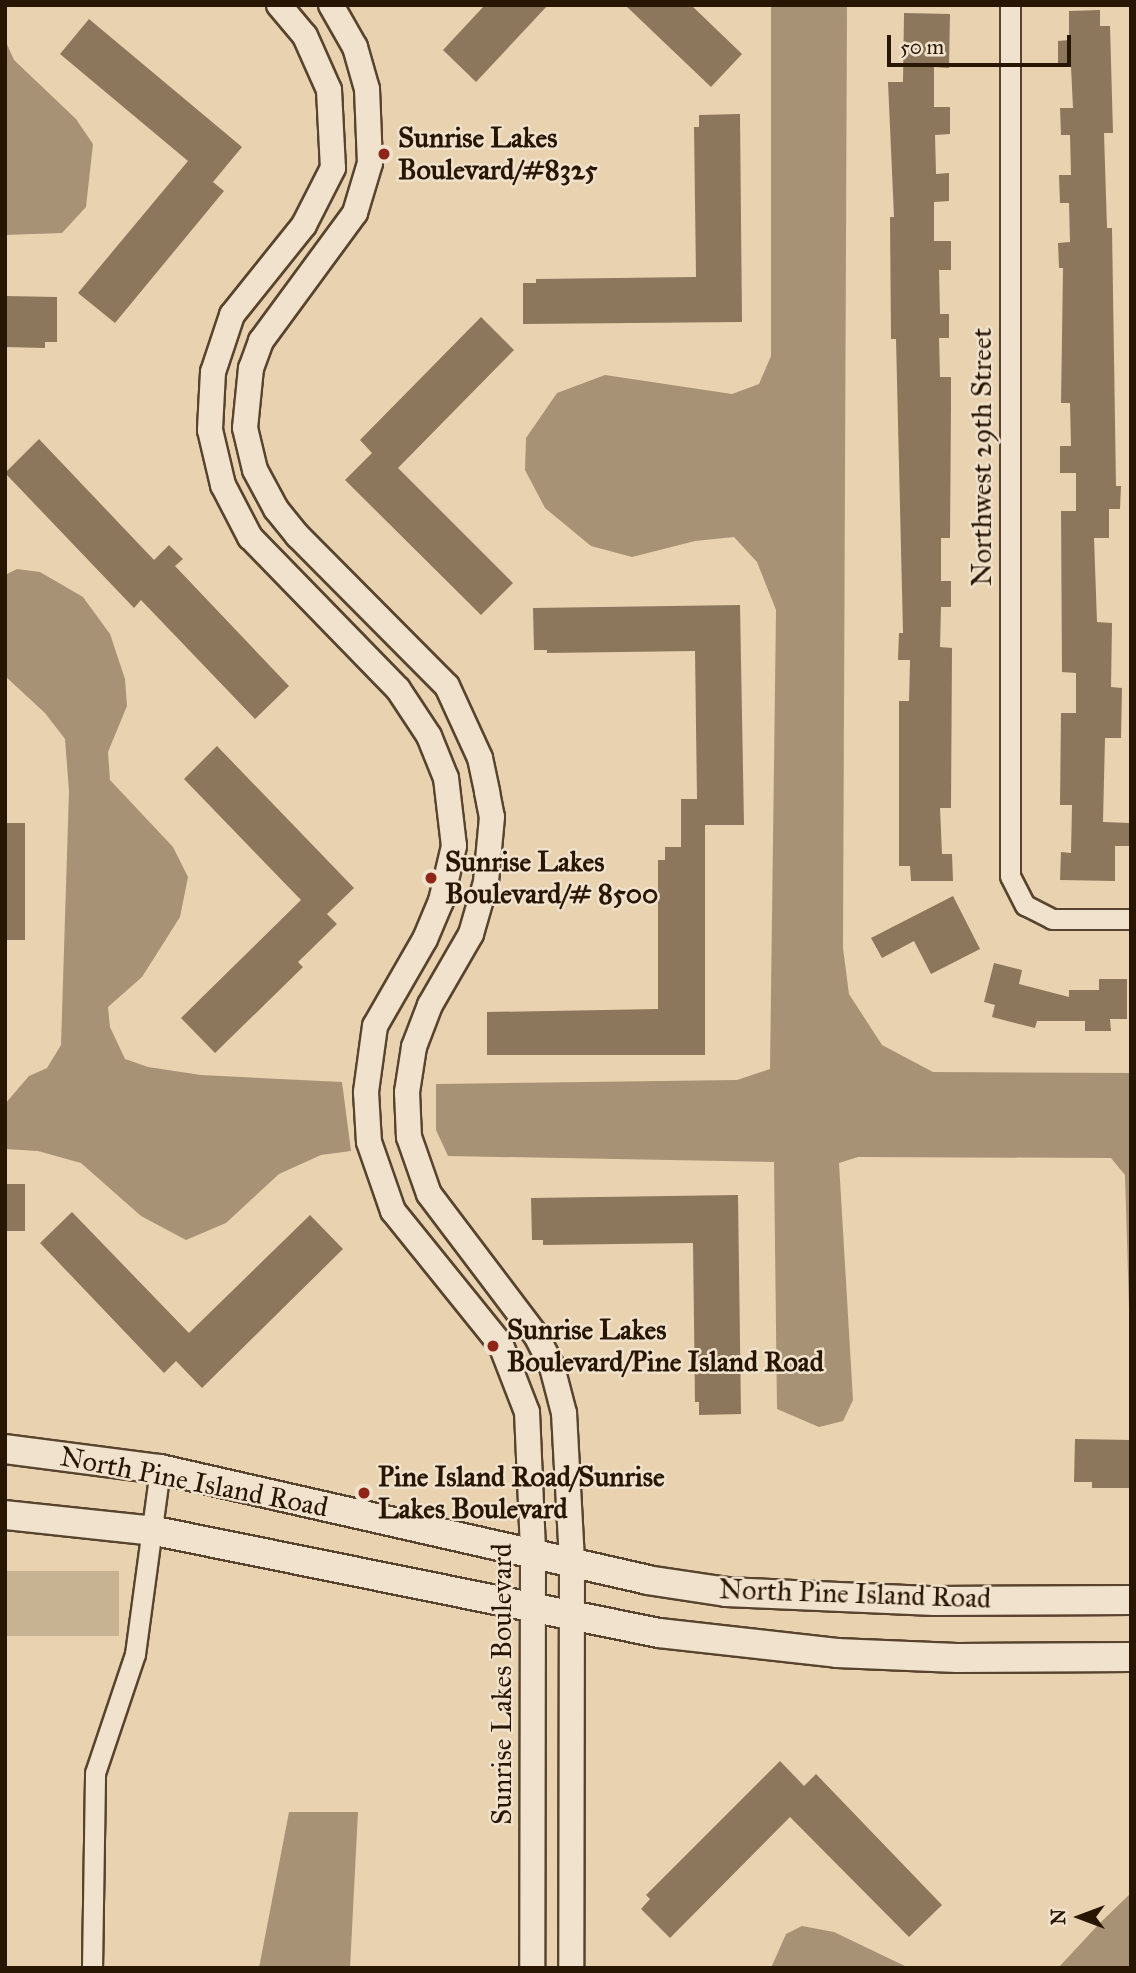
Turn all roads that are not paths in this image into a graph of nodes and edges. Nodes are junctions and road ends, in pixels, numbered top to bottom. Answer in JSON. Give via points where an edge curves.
{"nodes":[{"id":1,"x":279,"y":5,"type":"edge"},
{"id":2,"x":331,"y":5,"type":"edge"},
{"id":3,"x":1010,"y":5,"type":"edge"},
{"id":4,"x":1131,"y":919,"type":"edge"},
{"id":5,"x":5,"y":1448,"type":"edge"},
{"id":6,"x":160,"y":1469,"type":"junction"},
{"id":7,"x":5,"y":1515,"type":"edge"},
{"id":8,"x":155,"y":1531,"type":"junction"},
{"id":9,"x":533,"y":1552,"type":"junction"},
{"id":10,"x":572,"y":1560,"type":"junction"},
{"id":11,"x":1131,"y":1600,"type":"edge"},
{"id":12,"x":532,"y":1609,"type":"junction"},
{"id":13,"x":572,"y":1617,"type":"junction"},
{"id":14,"x":1131,"y":1657,"type":"edge"},
{"id":15,"x":92,"y":1968,"type":"edge"},
{"id":16,"x":532,"y":1968,"type":"edge"},
{"id":17,"x":571,"y":1968,"type":"edge"}],
"edges":[{"from":1,"to":9,"type":"street","name":"Sunrise Lakes Boulevard","via":[[305,36],[329,90],[333,168],[304,225],[232,315],[213,372],[210,430],[217,469],[250,537],[398,689],[429,736],[446,778],[454,846],[441,901],[425,939],[375,1026],[366,1092],[369,1142],[393,1211],[484,1321],[501,1345],[520,1389],[531,1439]]},
{"from":2,"to":10,"type":"street","via":[[355,47],[367,89],[370,163],[355,213],[261,341],[251,368],[245,428],[256,470],[276,509],[298,537],[447,687],[480,758],[492,817],[486,882],[471,934],[430,1004],[414,1047],[407,1092],[409,1137],[429,1194],[537,1337],[552,1367],[567,1432]]},
{"from":3,"to":4,"type":"street","name":"Northwest 29th Street","via":[[1010,876],[1025,905],[1052,919]]},
{"from":5,"to":6,"type":"main road","name":"North Pine Island Road"},
{"from":6,"to":8,"type":"street"},
{"from":6,"to":9,"type":"main road","name":"North Pine Island Road"},
{"from":7,"to":8,"type":"main road","name":"North Pine Island Road"},
{"from":8,"to":12,"type":"main road","name":"North Pine Island Road"},
{"from":8,"to":15,"type":"street","via":[[135,1654],[95,1773]]},
{"from":9,"to":10,"type":"main road","name":"North Pine Island Road"},
{"from":9,"to":12,"type":"street","name":"Sunrise Lakes Boulevard"},
{"from":10,"to":11,"type":"main road","name":"North Pine Island Road","via":[[647,1580],[791,1597]]},
{"from":10,"to":13,"type":"street"},
{"from":12,"to":13,"type":"main road","name":"North Pine Island Road"},
{"from":12,"to":16,"type":"street","name":"Sunrise Lakes Boulevard"},
{"from":13,"to":14,"type":"main road","name":"North Pine Island Road","via":[[659,1633],[837,1653]]},
{"from":13,"to":17,"type":"street"}]}
